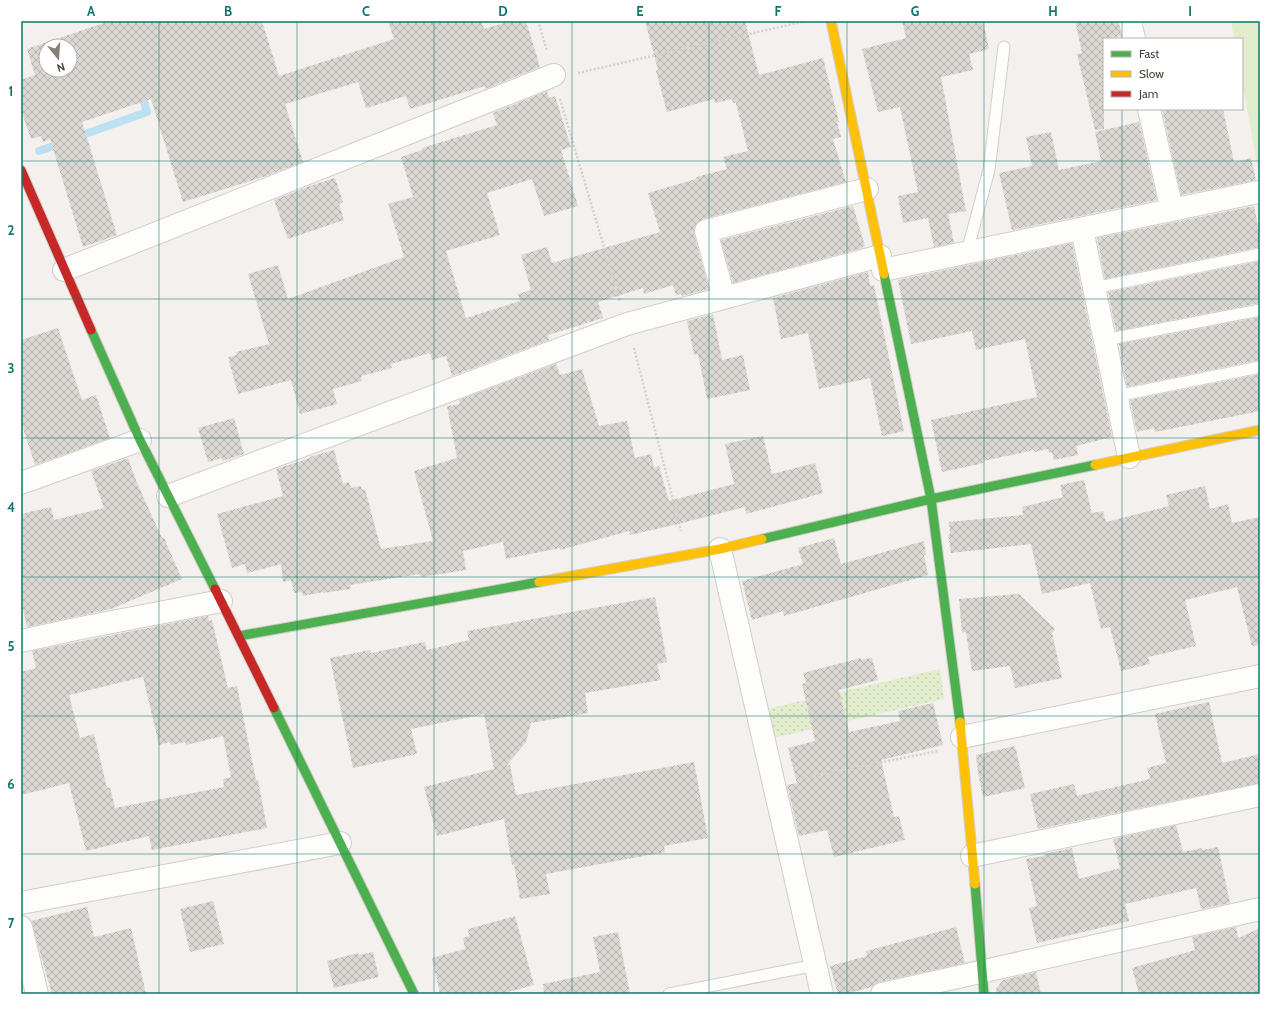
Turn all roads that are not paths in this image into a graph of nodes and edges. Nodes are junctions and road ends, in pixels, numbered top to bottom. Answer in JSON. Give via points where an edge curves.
{"nodes":[{"id":1,"x":831,"y":21,"type":"edge"},
{"id":2,"x":1130,"y":21,"type":"edge"},
{"id":3,"x":1134,"y":38,"type":"edge"},
{"id":4,"x":1004,"y":47,"type":"dead end"},
{"id":5,"x":554,"y":77,"type":"road end"},
{"id":6,"x":1149,"y":110,"type":"edge"},
{"id":7,"x":21,"y":170,"type":"edge"},
{"id":8,"x":867,"y":189,"type":"junction"},
{"id":9,"x":1260,"y":193,"type":"edge"},
{"id":10,"x":1172,"y":210,"type":"junction"},
{"id":11,"x":1082,"y":229,"type":"junction"},
{"id":12,"x":967,"y":252,"type":"junction"},
{"id":13,"x":1260,"y":254,"type":"edge"},
{"id":14,"x":882,"y":263,"type":"junction"},
{"id":15,"x":64,"y":270,"type":"junction"},
{"id":16,"x":1094,"y":288,"type":"junction"},
{"id":17,"x":724,"y":298,"type":"junction"},
{"id":18,"x":1260,"y":310,"type":"edge"},
{"id":19,"x":1104,"y":340,"type":"junction"},
{"id":20,"x":1260,"y":367,"type":"edge"},
{"id":21,"x":1116,"y":396,"type":"junction"},
{"id":22,"x":1260,"y":430,"type":"edge"},
{"id":23,"x":140,"y":440,"type":"junction"},
{"id":24,"x":1129,"y":457,"type":"junction"},
{"id":25,"x":21,"y":483,"type":"edge"},
{"id":26,"x":168,"y":496,"type":"junction"},
{"id":27,"x":931,"y":499,"type":"junction"},
{"id":28,"x":720,"y":549,"type":"junction"},
{"id":29,"x":221,"y":601,"type":"junction"},
{"id":30,"x":239,"y":636,"type":"junction"},
{"id":31,"x":21,"y":641,"type":"edge"},
{"id":32,"x":1260,"y":676,"type":"edge"},
{"id":33,"x":962,"y":741,"type":"junction"},
{"id":34,"x":1260,"y":795,"type":"edge"},
{"id":35,"x":340,"y":843,"type":"junction"},
{"id":36,"x":972,"y":856,"type":"junction"},
{"id":37,"x":21,"y":903,"type":"edge"},
{"id":38,"x":1260,"y":909,"type":"edge"},
{"id":39,"x":21,"y":927,"type":"edge"},
{"id":40,"x":816,"y":965,"type":"junction"},
{"id":41,"x":982,"y":971,"type":"junction"},
{"id":42,"x":37,"y":994,"type":"edge"},
{"id":43,"x":414,"y":994,"type":"edge"},
{"id":44,"x":669,"y":994,"type":"edge"},
{"id":45,"x":822,"y":994,"type":"edge"},
{"id":46,"x":882,"y":994,"type":"edge"},
{"id":47,"x":984,"y":994,"type":"edge"}],
"edges":[{"from":1,"to":8,"type":"street"},
{"from":2,"to":3,"type":"street"},
{"from":4,"to":12,"type":"lane","via":[[988,170]]},
{"from":5,"to":15,"type":"street"},
{"from":6,"to":10,"type":"street"},
{"from":7,"to":15,"type":"street"},
{"from":8,"to":14,"type":"street"},
{"from":8,"to":17,"type":"street","via":[[706,231]]},
{"from":9,"to":10,"type":"street"},
{"from":10,"to":11,"type":"street"},
{"from":11,"to":12,"type":"street"},
{"from":11,"to":16,"type":"street"},
{"from":12,"to":14,"type":"street"},
{"from":13,"to":16,"type":"lane"},
{"from":14,"to":17,"type":"street"},
{"from":14,"to":27,"type":"street"},
{"from":15,"to":23,"type":"street"},
{"from":16,"to":19,"type":"street"},
{"from":17,"to":26,"type":"street","via":[[627,324]]},
{"from":18,"to":19,"type":"lane"},
{"from":19,"to":21,"type":"street"},
{"from":20,"to":21,"type":"lane"},
{"from":21,"to":24,"type":"street"},
{"from":22,"to":24,"type":"street"},
{"from":23,"to":25,"type":"street"},
{"from":23,"to":26,"type":"street"},
{"from":24,"to":27,"type":"street"},
{"from":26,"to":29,"type":"street"},
{"from":27,"to":28,"type":"street"},
{"from":27,"to":33,"type":"street"},
{"from":28,"to":30,"type":"street"},
{"from":28,"to":40,"type":"street"},
{"from":29,"to":30,"type":"street"},
{"from":29,"to":31,"type":"street"},
{"from":30,"to":35,"type":"street"},
{"from":32,"to":33,"type":"street"},
{"from":33,"to":36,"type":"street"},
{"from":34,"to":36,"type":"street"},
{"from":35,"to":37,"type":"street"},
{"from":35,"to":43,"type":"street"},
{"from":36,"to":41,"type":"street"},
{"from":38,"to":41,"type":"street"},
{"from":39,"to":42,"type":"street"},
{"from":40,"to":44,"type":"lane"},
{"from":40,"to":45,"type":"street"},
{"from":41,"to":46,"type":"street"},
{"from":41,"to":47,"type":"street"}]}
